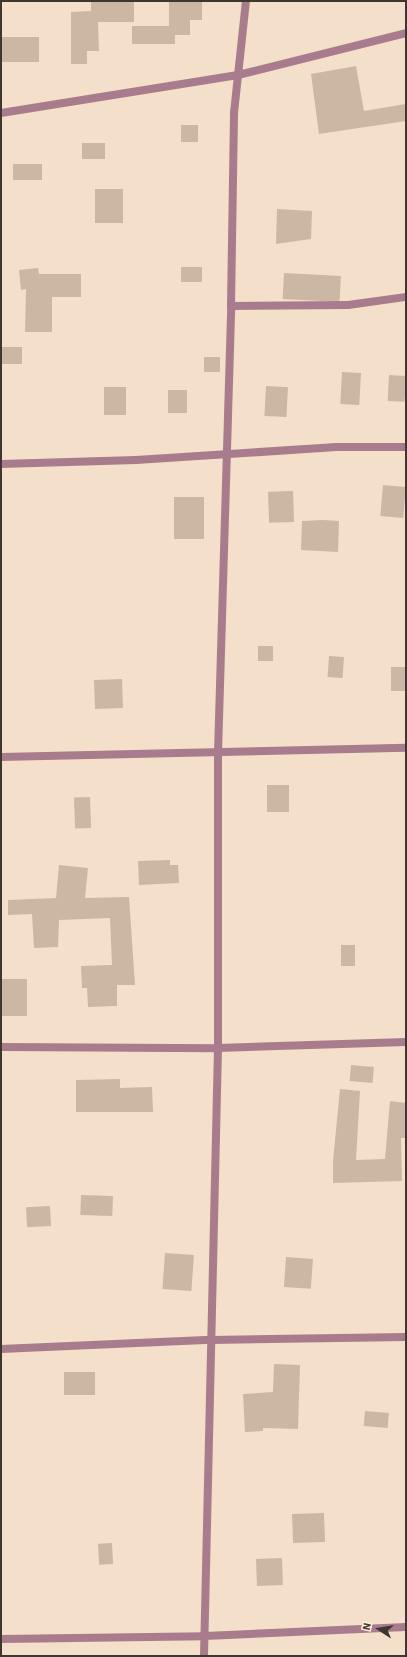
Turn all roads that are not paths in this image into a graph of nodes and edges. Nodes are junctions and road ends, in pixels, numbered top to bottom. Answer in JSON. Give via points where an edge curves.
{"nodes":[{"id":1,"x":246,"y":1,"type":"edge"},
{"id":2,"x":406,"y":33,"type":"edge"},
{"id":3,"x":238,"y":75,"type":"junction"},
{"id":4,"x":1,"y":113,"type":"edge"},
{"id":5,"x":406,"y":297,"type":"edge"},
{"id":6,"x":231,"y":306,"type":"junction"},
{"id":7,"x":406,"y":447,"type":"edge"},
{"id":8,"x":225,"y":452,"type":"junction"},
{"id":9,"x":1,"y":464,"type":"edge"},
{"id":10,"x":406,"y":748,"type":"edge"},
{"id":11,"x":218,"y":753,"type":"junction"},
{"id":12,"x":1,"y":758,"type":"edge"},
{"id":13,"x":406,"y":1042,"type":"edge"},
{"id":14,"x":1,"y":1047,"type":"edge"},
{"id":15,"x":218,"y":1048,"type":"junction"},
{"id":16,"x":406,"y":1337,"type":"edge"},
{"id":17,"x":211,"y":1340,"type":"junction"},
{"id":18,"x":1,"y":1348,"type":"edge"},
{"id":19,"x":406,"y":1628,"type":"edge"},
{"id":20,"x":205,"y":1636,"type":"junction"},
{"id":21,"x":1,"y":1639,"type":"edge"},
{"id":22,"x":204,"y":1656,"type":"edge"}],
"edges":[{"from":1,"to":3,"type":"street"},
{"from":2,"to":3,"type":"street"},
{"from":3,"to":4,"type":"street"},
{"from":3,"to":6,"type":"street","via":[[234,113]]},
{"from":5,"to":6,"type":"street","via":[[348,305]]},
{"from":6,"to":8,"type":"street"},
{"from":7,"to":8,"type":"street"},
{"from":8,"to":9,"type":"street","via":[[136,460]]},
{"from":8,"to":11,"type":"street"},
{"from":10,"to":11,"type":"street"},
{"from":11,"to":12,"type":"street"},
{"from":11,"to":15,"type":"street"},
{"from":13,"to":15,"type":"street"},
{"from":14,"to":15,"type":"street"},
{"from":15,"to":17,"type":"street"},
{"from":16,"to":17,"type":"street"},
{"from":17,"to":18,"type":"street"},
{"from":17,"to":20,"type":"street"},
{"from":19,"to":20,"type":"street"},
{"from":20,"to":21,"type":"street"},
{"from":20,"to":22,"type":"street"}]}
